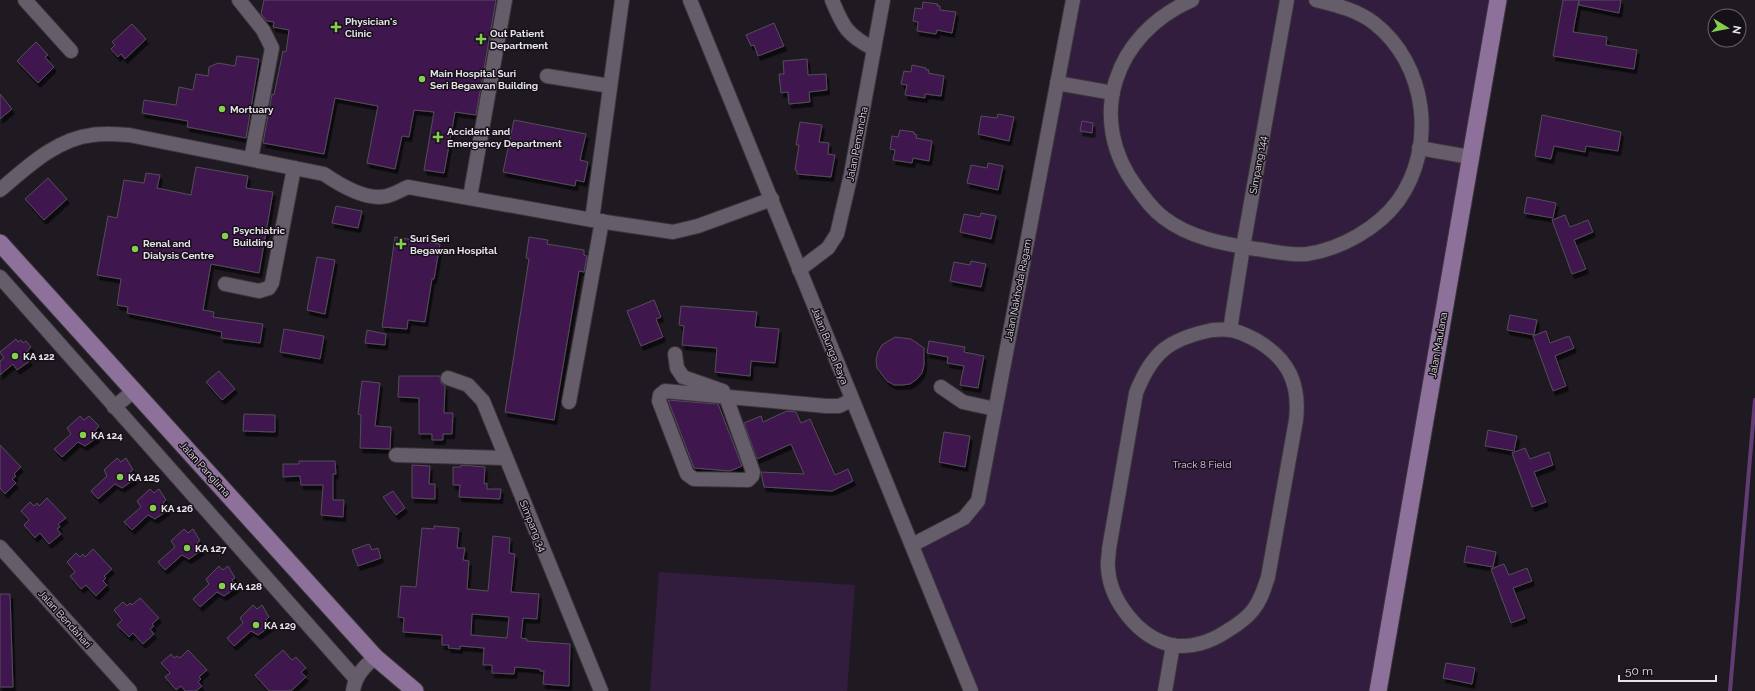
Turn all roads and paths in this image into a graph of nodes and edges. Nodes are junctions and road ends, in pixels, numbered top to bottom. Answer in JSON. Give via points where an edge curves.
{"nodes":[{"id":1,"x":25,"y":0,"type":"edge"},
{"id":2,"x":239,"y":0,"type":"edge"},
{"id":3,"x":505,"y":0,"type":"edge"},
{"id":4,"x":622,"y":0,"type":"edge"},
{"id":5,"x":690,"y":0,"type":"edge"},
{"id":6,"x":832,"y":0,"type":"edge"},
{"id":7,"x":883,"y":0,"type":"edge"},
{"id":8,"x":1073,"y":0,"type":"edge"},
{"id":9,"x":1192,"y":0,"type":"edge"},
{"id":10,"x":1287,"y":0,"type":"edge"},
{"id":11,"x":1316,"y":0,"type":"edge"},
{"id":12,"x":1498,"y":0,"type":"edge"},
{"id":13,"x":874,"y":49,"type":"junction"},
{"id":14,"x":71,"y":51,"type":"dead end"},
{"id":15,"x":547,"y":76,"type":"dead end"},
{"id":16,"x":1057,"y":83,"type":"junction"},
{"id":17,"x":610,"y":86,"type":"junction"},
{"id":18,"x":1113,"y":93,"type":"junction"},
{"id":19,"x":1419,"y":148,"type":"junction"},
{"id":20,"x":1470,"y":158,"type":"junction"},
{"id":21,"x":251,"y":159,"type":"junction"},
{"id":22,"x":294,"y":168,"type":"junction"},
{"id":23,"x":0,"y":190,"type":"edge"},
{"id":24,"x":470,"y":197,"type":"junction"},
{"id":25,"x":772,"y":199,"type":"junction"},
{"id":26,"x":597,"y":221,"type":"junction"},
{"id":27,"x":0,"y":243,"type":"edge"},
{"id":28,"x":1243,"y":247,"type":"junction"},
{"id":29,"x":799,"y":270,"type":"junction"},
{"id":30,"x":0,"y":276,"type":"edge"},
{"id":31,"x":225,"y":284,"type":"dead end"},
{"id":32,"x":1230,"y":330,"type":"junction"},
{"id":33,"x":675,"y":354,"type":"dead end"},
{"id":34,"x":448,"y":378,"type":"dead end"},
{"id":35,"x":942,"y":387,"type":"dead end"},
{"id":36,"x":134,"y":390,"type":"junction"},
{"id":37,"x":726,"y":397,"type":"junction"},
{"id":38,"x":744,"y":399,"type":"junction"},
{"id":39,"x":852,"y":400,"type":"junction"},
{"id":40,"x":569,"y":402,"type":"dead end"},
{"id":41,"x":114,"y":407,"type":"junction"},
{"id":42,"x":995,"y":409,"type":"junction"},
{"id":43,"x":396,"y":455,"type":"dead end"},
{"id":44,"x":506,"y":458,"type":"junction"},
{"id":45,"x":912,"y":545,"type":"junction"},
{"id":46,"x":0,"y":547,"type":"edge"},
{"id":47,"x":1173,"y":645,"type":"junction"},
{"id":48,"x":375,"y":657,"type":"junction"},
{"id":49,"x":355,"y":685,"type":"edge"},
{"id":50,"x":130,"y":691,"type":"edge"},
{"id":51,"x":415,"y":691,"type":"edge"},
{"id":52,"x":601,"y":691,"type":"edge"},
{"id":53,"x":971,"y":691,"type":"edge"},
{"id":54,"x":1165,"y":691,"type":"edge"},
{"id":55,"x":1378,"y":691,"type":"edge"}],
"edges":[{"from":1,"to":14,"type":"street"},
{"from":2,"to":21,"type":"street","via":[[263,30],[272,48]]},
{"from":3,"to":24,"type":"street"},
{"from":4,"to":17,"type":"street"},
{"from":5,"to":25,"type":"street","name":"Jalan Bunga Raya"},
{"from":6,"to":13,"type":"street","via":[[848,33]]},
{"from":7,"to":13,"type":"street","name":"Jalan Pemancha"},
{"from":8,"to":16,"type":"street","name":"Jalan Nakhoda Ragam"},
{"from":9,"to":18,"type":"street","via":[[1169,11],[1145,31],[1124,61],[1116,78]]},
{"from":10,"to":28,"type":"street","name":"Simpang 144"},
{"from":11,"to":19,"type":"street","via":[[1360,14],[1373,22],[1396,45],[1412,74],[1421,103]]},
{"from":12,"to":20,"type":"main road","name":"Jalan Maulana"},
{"from":13,"to":29,"type":"street","name":"Jalan Pemancha","via":[[837,234],[828,248]]},
{"from":15,"to":17,"type":"street"},
{"from":16,"to":18,"type":"street"},
{"from":16,"to":42,"type":"street","name":"Jalan Nakhoda Ragam"},
{"from":17,"to":26,"type":"street"},
{"from":18,"to":28,"type":"street","via":[[1110,121],[1119,159],[1154,209],[1164,218],[1191,233]]},
{"from":19,"to":20,"type":"street"},
{"from":19,"to":28,"type":"street","via":[[1411,177],[1397,202],[1378,221],[1356,236],[1333,247],[1306,254]]},
{"from":20,"to":55,"type":"main road","name":"Jalan Maulana"},
{"from":21,"to":22,"type":"street"},
{"from":21,"to":23,"type":"street","via":[[129,135],[90,135],[76,138],[46,153]]},
{"from":22,"to":24,"type":"street","via":[[324,174],[341,186],[376,196],[386,196],[408,187]]},
{"from":22,"to":31,"type":"street","via":[[272,283],[269,288],[259,291]]},
{"from":24,"to":26,"type":"street"},
{"from":25,"to":26,"type":"street","via":[[698,226],[673,232]]},
{"from":25,"to":29,"type":"street","name":"Jalan Bunga Raya"},
{"from":26,"to":40,"type":"street"},
{"from":27,"to":36,"type":"main road","name":"Jalan Panglima"},
{"from":28,"to":32,"type":"street","name":"Simpang 144"},
{"from":29,"to":39,"type":"street","name":"Jalan Bunga Raya"},
{"from":30,"to":41,"type":"street"},
{"from":32,"to":47,"type":"street","via":[[1198,333],[1183,337],[1172,344],[1156,356],[1144,372],[1136,393],[1108,567],[1111,584],[1119,603],[1129,617],[1141,630]]},
{"from":32,"to":47,"type":"street","via":[[1253,338],[1277,355],[1290,372],[1296,392],[1296,420],[1268,577],[1261,597],[1243,621],[1204,643]]},
{"from":33,"to":38,"type":"street","via":[[677,368],[683,377]]},
{"from":34,"to":44,"type":"street","name":"Simpang 34","via":[[468,385],[483,402]]},
{"from":35,"to":42,"type":"street","via":[[963,402]]},
{"from":36,"to":41,"type":"street"},
{"from":36,"to":48,"type":"main road","name":"Jalan Panglima"},
{"from":37,"to":37,"type":"street","via":[[665,391],[660,395],[659,401],[687,474],[694,479],[748,480],[752,476],[753,472]]},
{"from":37,"to":38,"type":"street"},
{"from":38,"to":39,"type":"street","via":[[826,406],[839,406]]},
{"from":39,"to":45,"type":"street","name":"Jalan Bunga Raya"},
{"from":41,"to":49,"type":"street"},
{"from":42,"to":45,"type":"street","name":"Jalan Nakhoda Ragam","via":[[975,505],[960,521]]},
{"from":43,"to":44,"type":"street"},
{"from":44,"to":52,"type":"street","name":"Simpang 34"},
{"from":45,"to":53,"type":"street","name":"Jalan Bunga Raya"},
{"from":46,"to":50,"type":"street","name":"Jalan Bendahari"},
{"from":47,"to":54,"type":"street"},
{"from":48,"to":49,"type":"street","via":[[361,670]]},
{"from":48,"to":51,"type":"main road","name":"Jalan Panglima"}]}
